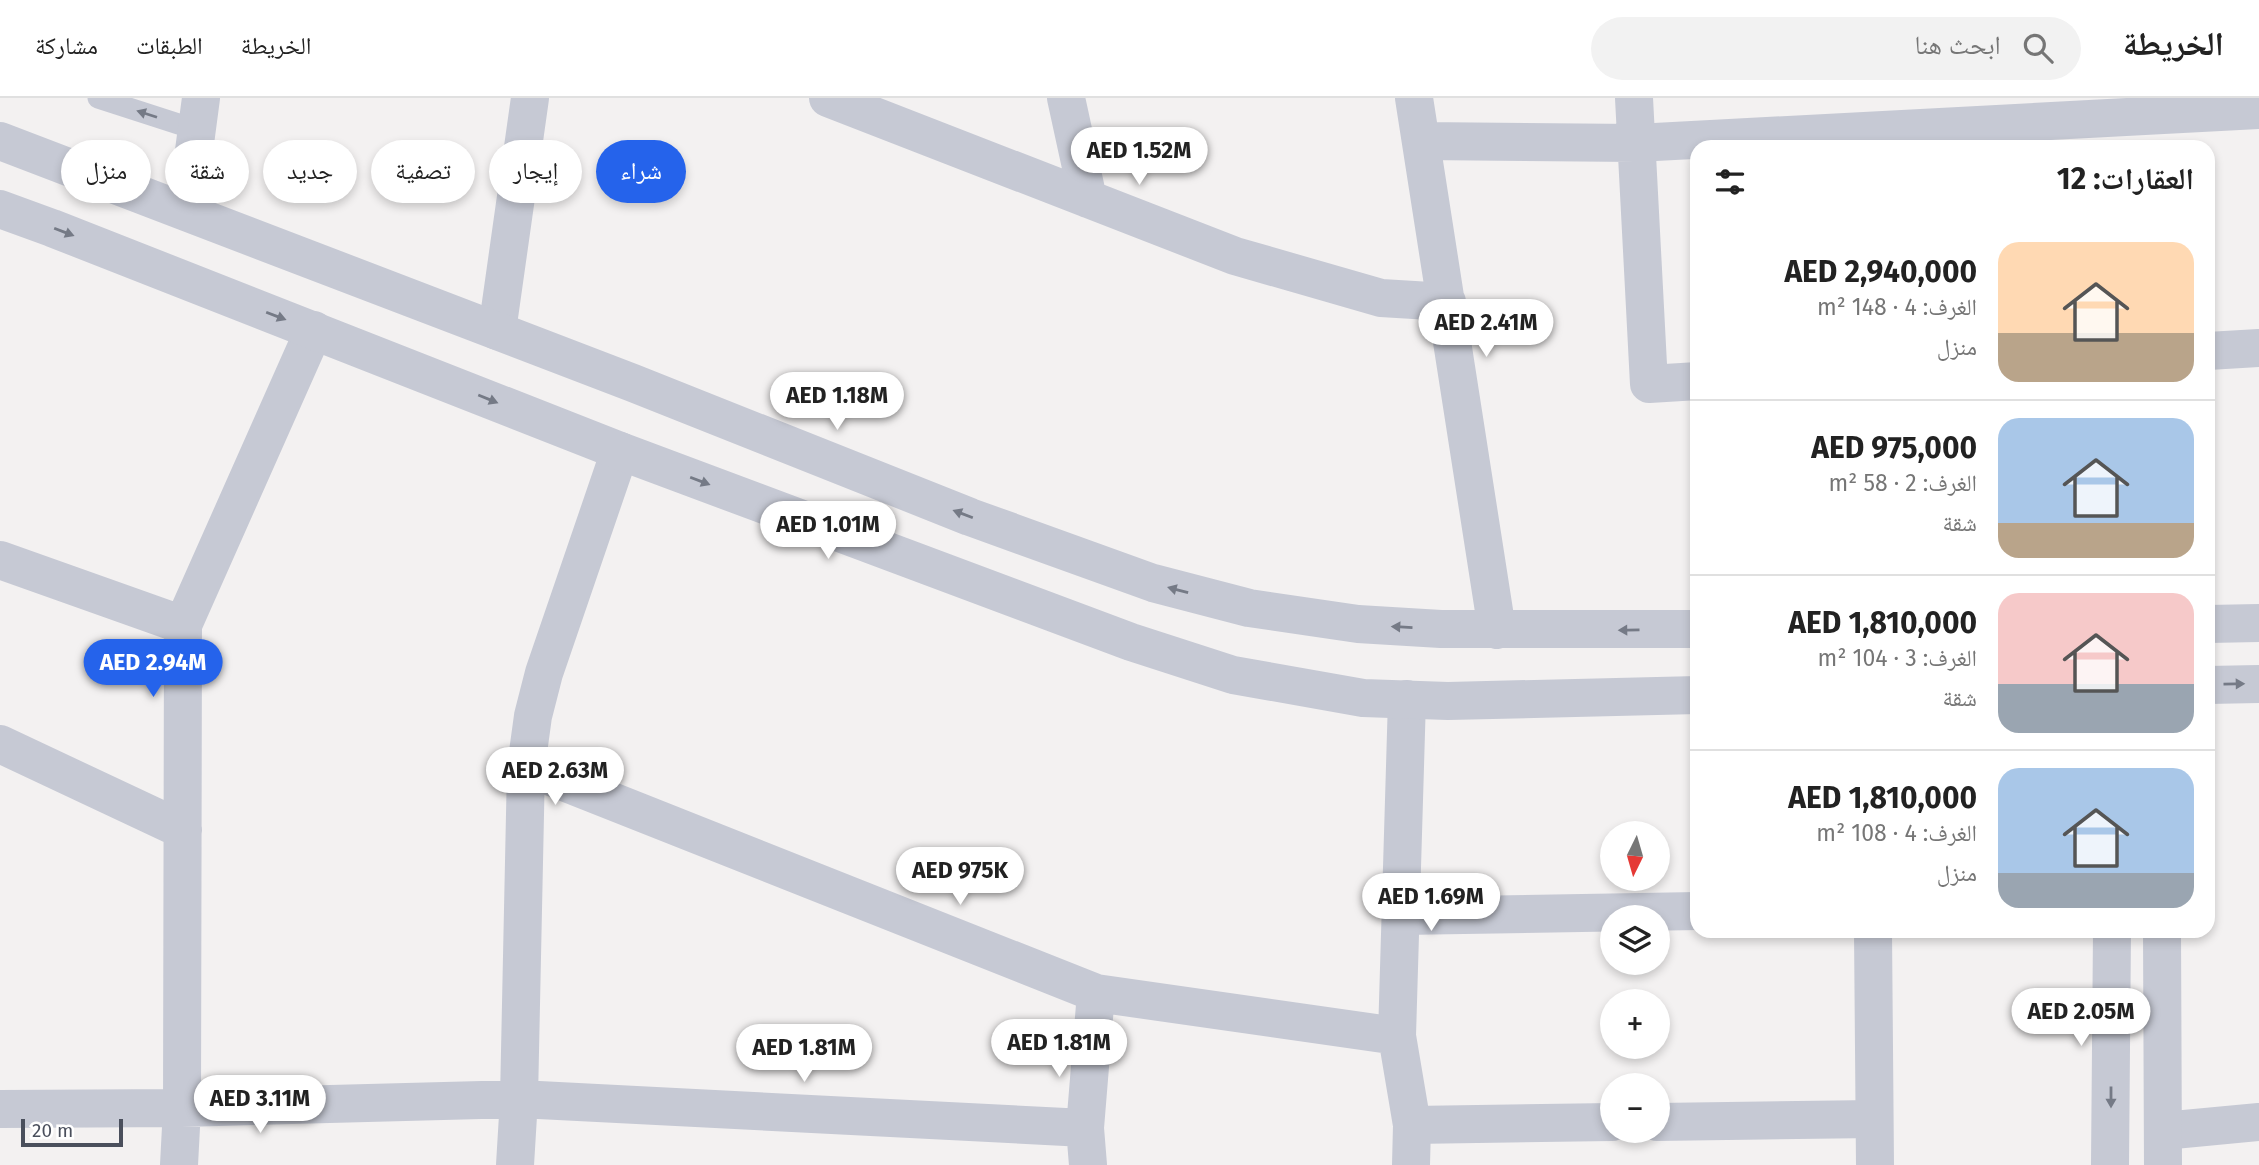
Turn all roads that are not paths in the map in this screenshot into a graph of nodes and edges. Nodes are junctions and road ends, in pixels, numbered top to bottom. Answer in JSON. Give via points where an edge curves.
{"nodes":[{"id":1,"x":98,"y":98,"type":"edge"},
{"id":2,"x":530,"y":98,"type":"edge"},
{"id":3,"x":828,"y":98,"type":"edge"},
{"id":4,"x":1066,"y":98,"type":"edge"},
{"id":5,"x":1414,"y":98,"type":"edge"},
{"id":6,"x":1634,"y":98,"type":"edge"},
{"id":7,"x":2259,"y":110,"type":"edge"},
{"id":8,"x":199,"y":114,"type":"edge"},
{"id":9,"x":1690,"y":140,"type":"edge"},
{"id":10,"x":1693,"y":140,"type":"edge"},
{"id":11,"x":0,"y":141,"type":"edge"},
{"id":12,"x":1422,"y":141,"type":"junction"},
{"id":13,"x":1636,"y":143,"type":"junction"},
{"id":14,"x":1088,"y":199,"type":"junction"},
{"id":15,"x":0,"y":209,"type":"edge"},
{"id":16,"x":186,"y":211,"type":"junction"},
{"id":17,"x":1447,"y":302,"type":"junction"},
{"id":18,"x":314,"y":330,"type":"junction"},
{"id":19,"x":497,"y":331,"type":"junction"},
{"id":20,"x":2259,"y":348,"type":"edge"},
{"id":21,"x":2215,"y":351,"type":"edge"},
{"id":22,"x":1690,"y":382,"type":"edge"},
{"id":23,"x":620,"y":451,"type":"junction"},
{"id":24,"x":0,"y":560,"type":"edge"},
{"id":25,"x":2259,"y":623,"type":"edge"},
{"id":26,"x":2215,"y":624,"type":"edge"},
{"id":27,"x":183,"y":625,"type":"junction"},
{"id":28,"x":1690,"y":629,"type":"edge"},
{"id":29,"x":1497,"y":630,"type":"junction"},
{"id":30,"x":2259,"y":684,"type":"edge"},
{"id":31,"x":2215,"y":685,"type":"edge"},
{"id":32,"x":1690,"y":695,"type":"edge"},
{"id":33,"x":1407,"y":699,"type":"junction"},
{"id":34,"x":0,"y":744,"type":"edge"},
{"id":35,"x":526,"y":767,"type":"junction"},
{"id":36,"x":183,"y":830,"type":"junction"},
{"id":37,"x":1690,"y":911,"type":"edge"},
{"id":38,"x":1402,"y":916,"type":"junction"},
{"id":39,"x":1873,"y":938,"type":"edge"},
{"id":40,"x":2112,"y":938,"type":"edge"},
{"id":41,"x":2162,"y":938,"type":"edge"},
{"id":42,"x":1096,"y":993,"type":"junction"},
{"id":43,"x":1398,"y":1036,"type":"junction"},
{"id":44,"x":519,"y":1099,"type":"junction"},
{"id":45,"x":182,"y":1108,"type":"junction"},
{"id":46,"x":0,"y":1109,"type":"edge"},
{"id":47,"x":1874,"y":1119,"type":"junction"},
{"id":48,"x":1600,"y":1122,"type":"edge"},
{"id":49,"x":1670,"y":1122,"type":"edge"},
{"id":50,"x":2259,"y":1122,"type":"edge"},
{"id":51,"x":1412,"y":1125,"type":"junction"},
{"id":52,"x":1087,"y":1147,"type":"edge"},
{"id":53,"x":2163,"y":1148,"type":"edge"},
{"id":54,"x":179,"y":1165,"type":"edge"},
{"id":55,"x":515,"y":1165,"type":"edge"},
{"id":56,"x":1411,"y":1165,"type":"edge"},
{"id":57,"x":1875,"y":1165,"type":"edge"},
{"id":58,"x":2110,"y":1165,"type":"edge"}],
"edges":[{"from":8,"to":1,"type":"lane","one_way":true},
{"from":2,"to":19,"type":"street"},
{"from":3,"to":14,"type":"street"},
{"from":4,"to":14,"type":"street"},
{"from":5,"to":12,"type":"street"},
{"from":6,"to":13,"type":"street"},
{"from":7,"to":10,"type":"street"},
{"from":8,"to":16,"type":"street"},
{"from":9,"to":13,"type":"street"},
{"from":11,"to":16,"type":"street"},
{"from":12,"to":13,"type":"street"},
{"from":12,"to":17,"type":"street"},
{"from":13,"to":22,"type":"street","via":[[1649,384]]},
{"from":14,"to":17,"type":"street","via":[[1235,256],[1328,283],[1381,298]]},
{"from":15,"to":18,"type":"street","one_way":true},
{"from":16,"to":19,"type":"street"},
{"from":17,"to":29,"type":"street"},
{"from":18,"to":23,"type":"street","one_way":true},
{"from":18,"to":27,"type":"street"},
{"from":29,"to":19,"type":"street","one_way":true,"via":[[1358,624],[1249,608],[1153,583],[970,517]]},
{"from":20,"to":21,"type":"street"},
{"from":23,"to":33,"type":"street","one_way":true,"via":[[1130,642],[1233,675],[1363,698]]},
{"from":23,"to":35,"type":"street","via":[[544,673]]},
{"from":24,"to":27,"type":"street"},
{"from":25,"to":26,"type":"street"},
{"from":27,"to":36,"type":"street"},
{"from":28,"to":29,"type":"street","one_way":true},
{"from":31,"to":30,"type":"street","one_way":true},
{"from":32,"to":33,"type":"street"},
{"from":33,"to":38,"type":"street"},
{"from":34,"to":36,"type":"street"},
{"from":35,"to":42,"type":"street"},
{"from":35,"to":44,"type":"street"},
{"from":36,"to":45,"type":"street"},
{"from":37,"to":38,"type":"street"},
{"from":38,"to":43,"type":"street"},
{"from":39,"to":47,"type":"street"},
{"from":40,"to":58,"type":"street","one_way":true},
{"from":41,"to":53,"type":"street"},
{"from":42,"to":43,"type":"street"},
{"from":42,"to":52,"type":"street"},
{"from":43,"to":51,"type":"street"},
{"from":44,"to":45,"type":"street"},
{"from":44,"to":52,"type":"street"},
{"from":44,"to":55,"type":"street"},
{"from":45,"to":46,"type":"street"},
{"from":45,"to":54,"type":"street"},
{"from":47,"to":49,"type":"street"},
{"from":47,"to":57,"type":"street"},
{"from":48,"to":51,"type":"street"},
{"from":50,"to":53,"type":"street"},
{"from":51,"to":56,"type":"street"}]}
